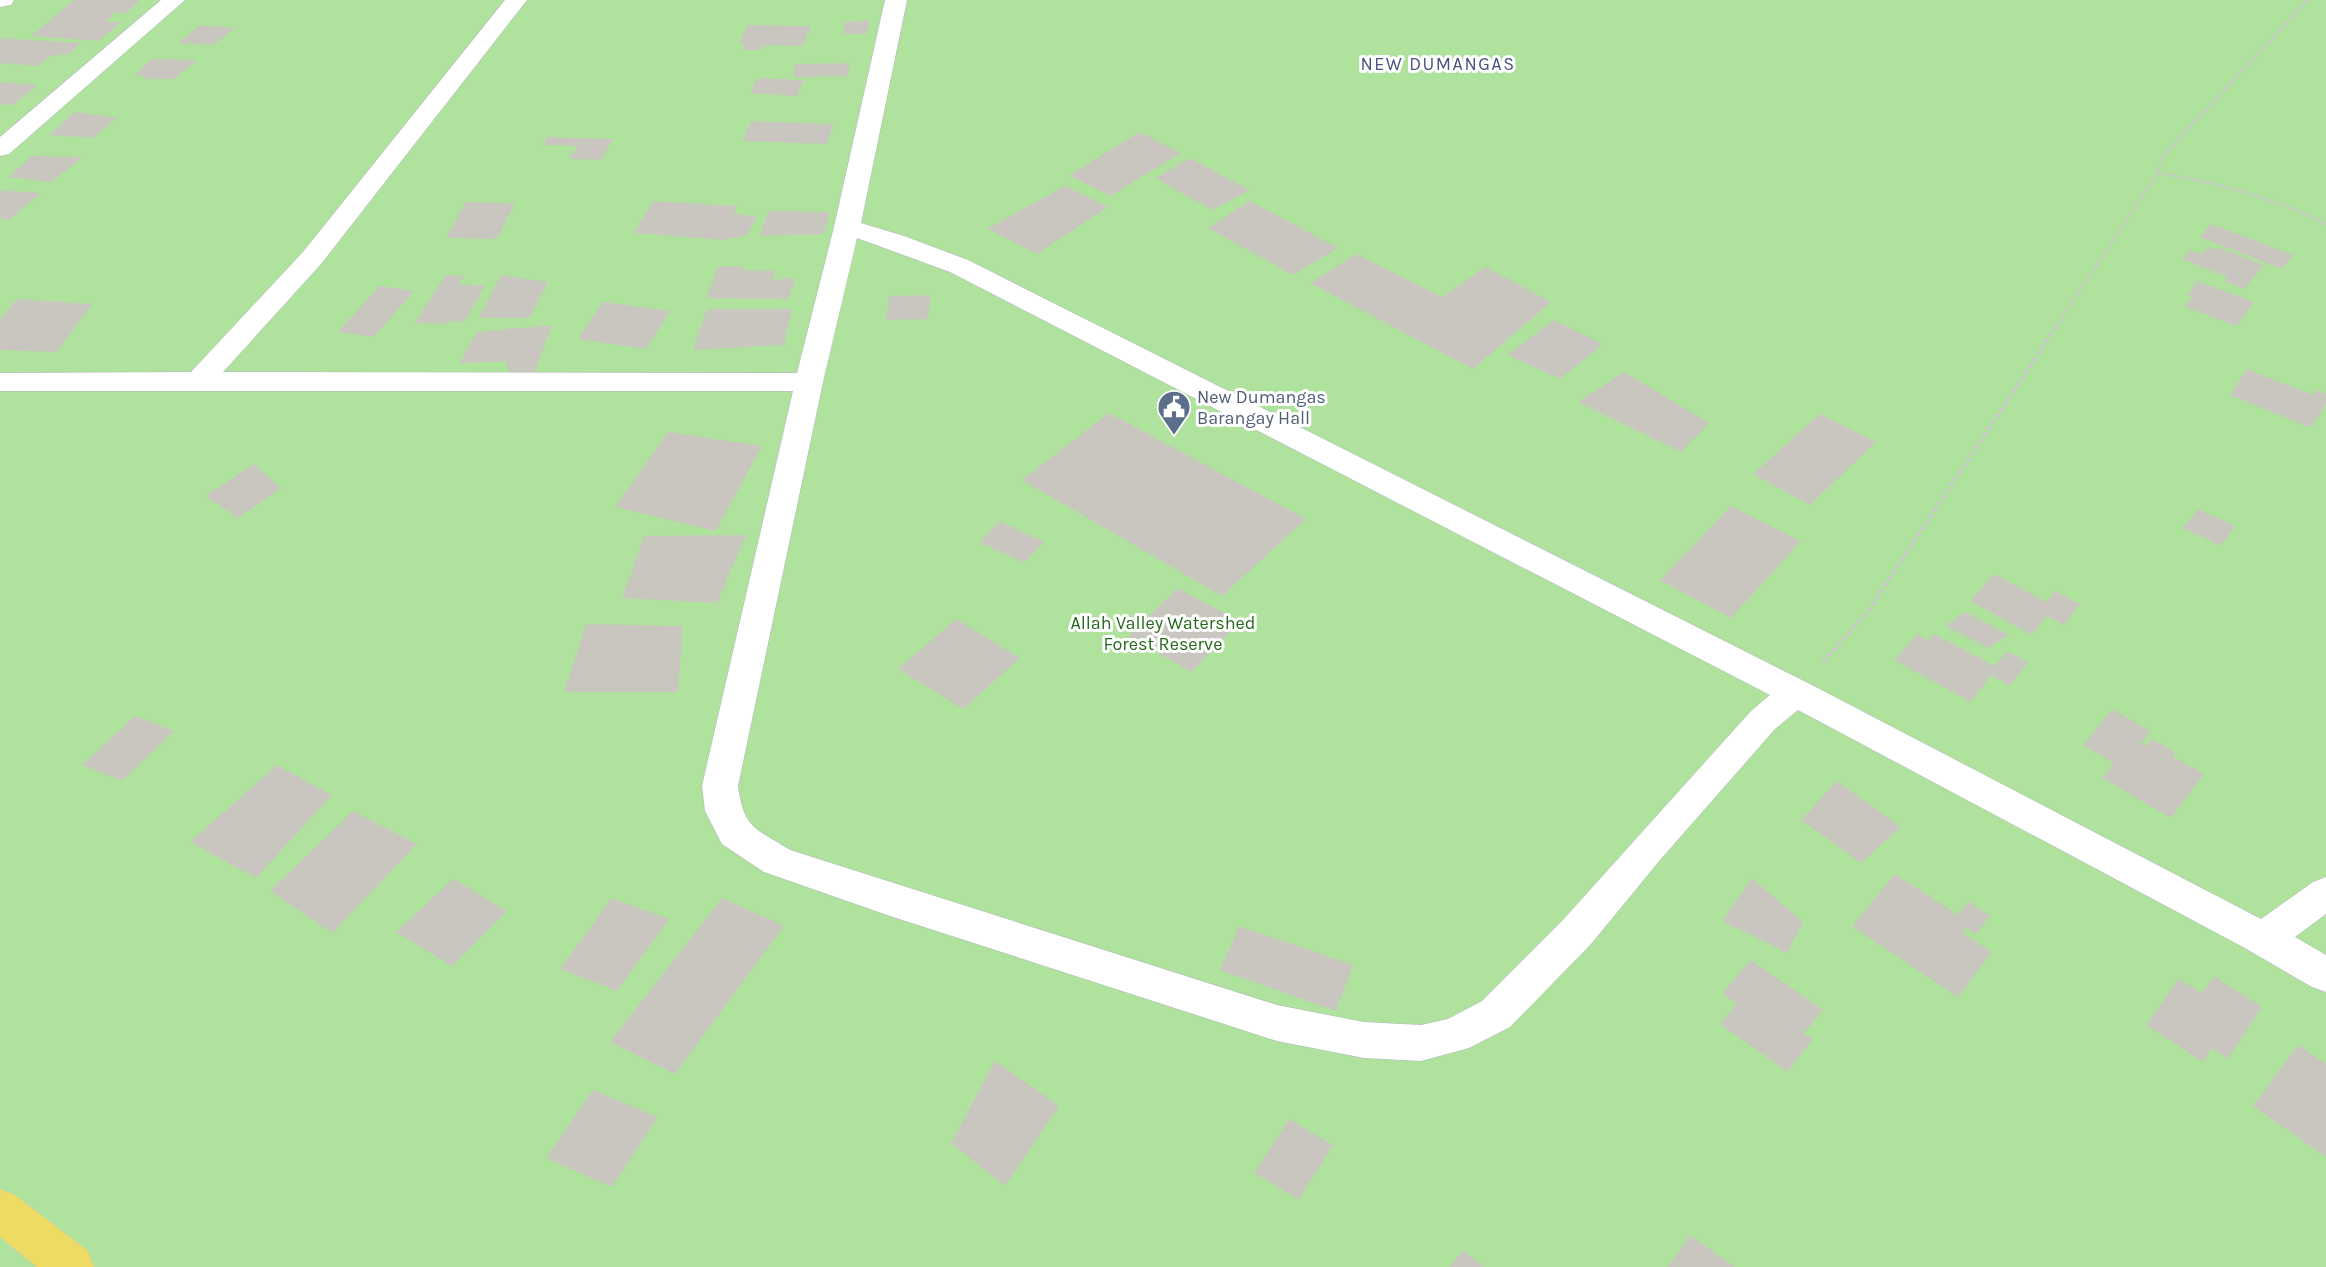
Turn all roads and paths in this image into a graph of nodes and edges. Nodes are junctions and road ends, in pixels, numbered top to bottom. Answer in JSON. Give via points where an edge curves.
{"nodes":[{"id":1,"x":174,"y":0,"type":"edge"},
{"id":2,"x":516,"y":0,"type":"edge"},
{"id":3,"x":896,"y":0,"type":"edge"},
{"id":4,"x":2308,"y":0,"type":"edge"},
{"id":5,"x":0,"y":149,"type":"edge"},
{"id":6,"x":2158,"y":172,"type":"junction"},
{"id":7,"x":2326,"y":224,"type":"edge"},
{"id":8,"x":848,"y":227,"type":"junction"},
{"id":9,"x":198,"y":381,"type":"junction"},
{"id":10,"x":0,"y":382,"type":"edge"},
{"id":11,"x":809,"y":382,"type":"junction"},
{"id":12,"x":1796,"y":692,"type":"junction"},
{"id":13,"x":2326,"y":893,"type":"edge"},
{"id":14,"x":2264,"y":938,"type":"junction"},
{"id":15,"x":2326,"y":975,"type":"edge"},
{"id":16,"x":0,"y":1210,"type":"edge"},
{"id":17,"x":72,"y":1267,"type":"edge"}],
"edges":[{"from":1,"to":5,"type":"street"},
{"from":2,"to":9,"type":"street","via":[[312,258]]},
{"from":3,"to":8,"type":"street"},
{"from":4,"to":6,"type":"path","via":[[2162,157]]},
{"from":6,"to":7,"type":"path","via":[[2230,187]]},
{"from":6,"to":12,"type":"path","via":[[1866,614]]},
{"from":8,"to":11,"type":"street"},
{"from":8,"to":12,"type":"street","via":[[960,266]]},
{"from":9,"to":10,"type":"street"},
{"from":9,"to":11,"type":"street"},
{"from":11,"to":12,"type":"street","via":[[720,786],[723,811],[735,833],[777,861],[1277,1023],[1364,1040],[1421,1042],[1455,1035],[1496,1014],[1577,932],[1763,720]]},
{"from":12,"to":14,"type":"street"},
{"from":13,"to":14,"type":"street"},
{"from":14,"to":15,"type":"street"},
{"from":16,"to":17,"type":"main road"}]}
